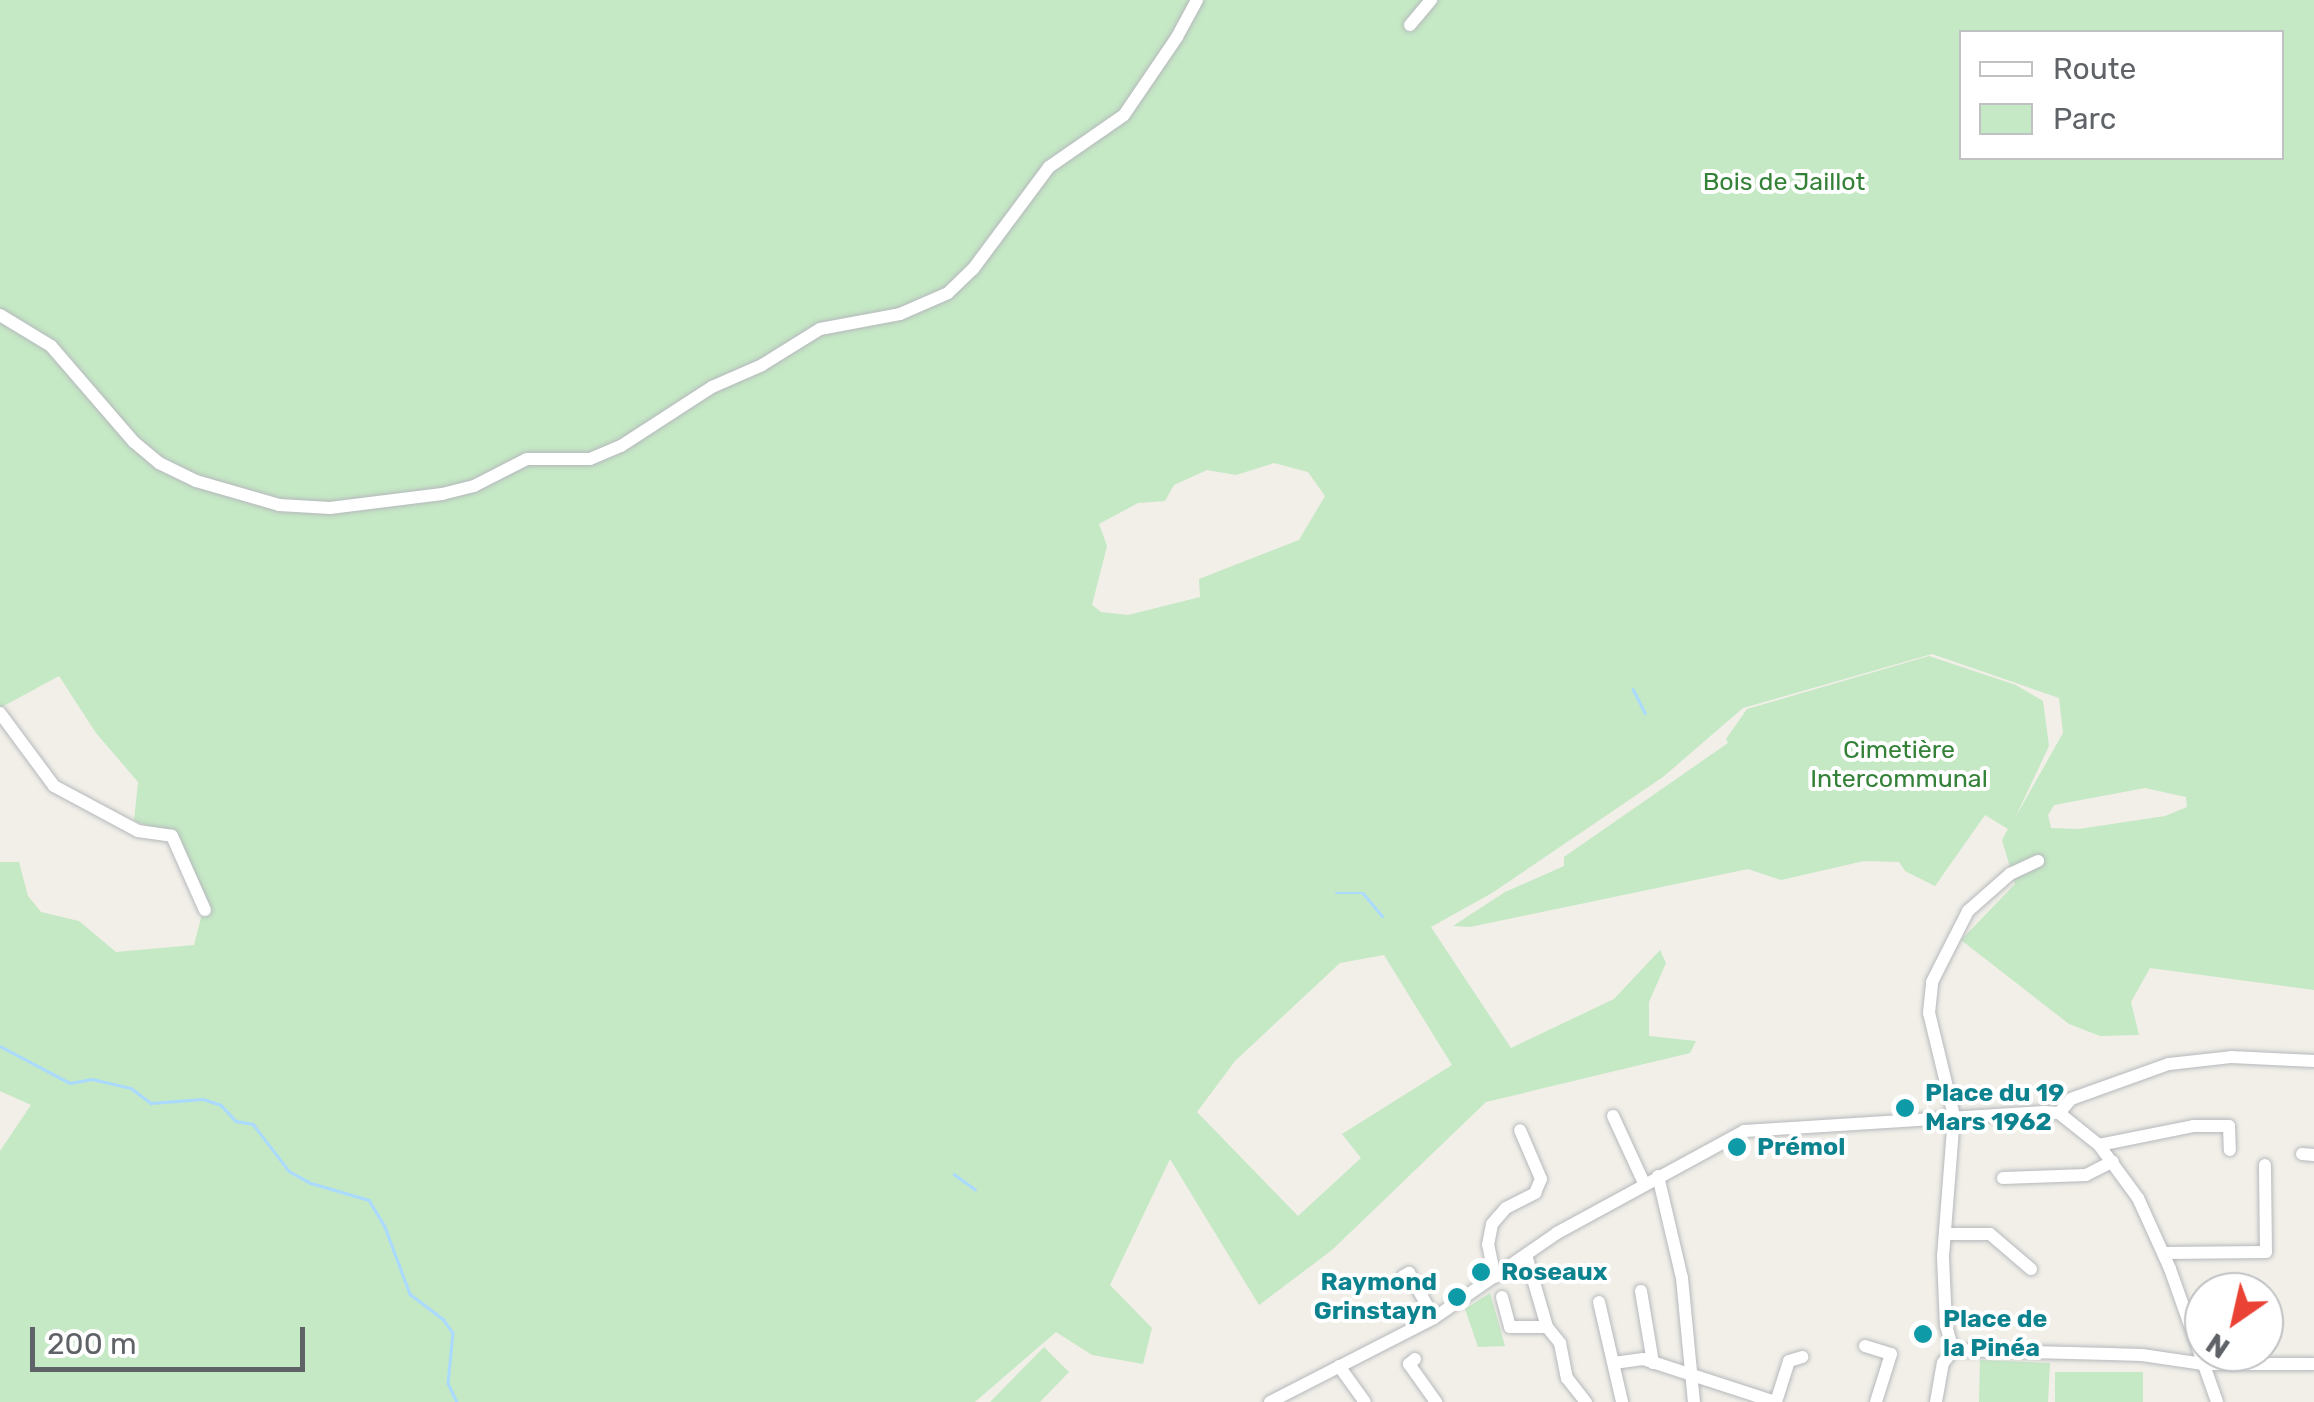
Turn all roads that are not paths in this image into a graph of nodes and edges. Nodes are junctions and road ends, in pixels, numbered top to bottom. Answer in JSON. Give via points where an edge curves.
{"nodes":[{"id":1,"x":1197,"y":0,"type":"edge"},
{"id":2,"x":1431,"y":0,"type":"edge"},
{"id":3,"x":1410,"y":25,"type":"dead end"},
{"id":4,"x":0,"y":316,"type":"edge"},
{"id":5,"x":0,"y":713,"type":"edge"},
{"id":6,"x":2038,"y":861,"type":"dead end"},
{"id":7,"x":205,"y":910,"type":"dead end"},
{"id":8,"x":2314,"y":1061,"type":"edge"},
{"id":9,"x":2060,"y":1113,"type":"junction"},
{"id":10,"x":1613,"y":1116,"type":"dead end"},
{"id":11,"x":1954,"y":1116,"type":"junction"},
{"id":12,"x":1520,"y":1130,"type":"dead end"},
{"id":13,"x":2099,"y":1144,"type":"junction"},
{"id":14,"x":2230,"y":1150,"type":"dead end"},
{"id":15,"x":2113,"y":1161,"type":"junction"},
{"id":16,"x":2265,"y":1165,"type":"dead end"},
{"id":17,"x":1658,"y":1176,"type":"junction"},
{"id":18,"x":2003,"y":1178,"type":"dead end"},
{"id":19,"x":1644,"y":1183,"type":"junction"},
{"id":20,"x":1948,"y":1234,"type":"junction"},
{"id":21,"x":2164,"y":1254,"type":"junction"},
{"id":22,"x":1526,"y":1255,"type":"junction"},
{"id":23,"x":2031,"y":1268,"type":"dead end"},
{"id":24,"x":1403,"y":1276,"type":"dead end"},
{"id":25,"x":1495,"y":1277,"type":"junction"},
{"id":26,"x":1641,"y":1291,"type":"dead end"},
{"id":27,"x":1502,"y":1297,"type":"dead end"},
{"id":28,"x":1600,"y":1302,"type":"dead end"},
{"id":29,"x":2184,"y":1310,"type":"edge"},
{"id":30,"x":1434,"y":1318,"type":"junction"},
{"id":31,"x":1547,"y":1327,"type":"junction"},
{"id":32,"x":1865,"y":1346,"type":"dead end"},
{"id":33,"x":1953,"y":1350,"type":"junction"},
{"id":34,"x":1802,"y":1357,"type":"dead end"},
{"id":35,"x":1415,"y":1360,"type":"dead end"},
{"id":36,"x":2184,"y":1362,"type":"edge"},
{"id":37,"x":1614,"y":1363,"type":"junction"},
{"id":38,"x":1653,"y":1363,"type":"junction"},
{"id":39,"x":2284,"y":1364,"type":"edge"},
{"id":40,"x":2314,"y":1364,"type":"edge"},
{"id":41,"x":1339,"y":1366,"type":"junction"},
{"id":42,"x":2206,"y":1372,"type":"edge"},
{"id":43,"x":1692,"y":1375,"type":"junction"},
{"id":44,"x":1270,"y":1402,"type":"edge"},
{"id":45,"x":1365,"y":1402,"type":"edge"},
{"id":46,"x":1436,"y":1402,"type":"edge"},
{"id":47,"x":1586,"y":1402,"type":"edge"},
{"id":48,"x":1622,"y":1402,"type":"edge"},
{"id":49,"x":1694,"y":1402,"type":"edge"},
{"id":50,"x":1776,"y":1402,"type":"edge"},
{"id":51,"x":1876,"y":1402,"type":"edge"},
{"id":52,"x":1936,"y":1402,"type":"edge"},
{"id":53,"x":2216,"y":1402,"type":"edge"}],
"edges":[{"from":1,"to":4,"type":"street","via":[[1124,115],[1049,167],[948,293],[900,314],[820,329],[606,454],[522,460],[458,491],[337,508],[279,505],[212,486],[150,457],[51,346]]},
{"from":2,"to":3,"type":"street"},
{"from":5,"to":7,"type":"street","via":[[54,786],[138,831],[172,836]]},
{"from":6,"to":11,"type":"street","via":[[2010,874],[1968,911],[1932,982],[1929,1012]]},
{"from":8,"to":9,"type":"street","via":[[2170,1064],[2071,1099]]},
{"from":9,"to":11,"type":"street"},
{"from":9,"to":13,"type":"street"},
{"from":10,"to":19,"type":"street"},
{"from":11,"to":17,"type":"street","via":[[1744,1130]]},
{"from":11,"to":20,"type":"street"},
{"from":12,"to":25,"type":"street","via":[[1541,1179],[1536,1193],[1506,1208],[1492,1224],[1488,1245]]},
{"from":13,"to":14,"type":"street","via":[[2229,1126]]},
{"from":13,"to":15,"type":"street"},
{"from":15,"to":18,"type":"street","via":[[2086,1175]]},
{"from":15,"to":21,"type":"street"},
{"from":16,"to":21,"type":"street","via":[[2266,1252]]},
{"from":17,"to":19,"type":"street"},
{"from":17,"to":43,"type":"street","via":[[1682,1278]]},
{"from":19,"to":22,"type":"street"},
{"from":20,"to":23,"type":"street","via":[[1990,1234]]},
{"from":20,"to":33,"type":"street","via":[[1946,1326]]},
{"from":21,"to":29,"type":"street"},
{"from":22,"to":25,"type":"street"},
{"from":22,"to":31,"type":"street"},
{"from":24,"to":30,"type":"street","via":[[1409,1274]]},
{"from":25,"to":30,"type":"street"},
{"from":26,"to":38,"type":"street"},
{"from":27,"to":31,"type":"street","via":[[1510,1327]]},
{"from":28,"to":37,"type":"street"},
{"from":30,"to":41,"type":"street"},
{"from":31,"to":47,"type":"street","via":[[1560,1342],[1567,1378]]},
{"from":32,"to":51,"type":"street","via":[[1891,1354]]},
{"from":33,"to":36,"type":"street"},
{"from":33,"to":52,"type":"street","via":[[1942,1363]]},
{"from":34,"to":50,"type":"street","via":[[1788,1361]]},
{"from":35,"to":46,"type":"street","via":[[1409,1364]]},
{"from":37,"to":38,"type":"street"},
{"from":37,"to":48,"type":"street"},
{"from":38,"to":43,"type":"street"},
{"from":39,"to":40,"type":"street"},
{"from":41,"to":44,"type":"street"},
{"from":41,"to":45,"type":"street"},
{"from":42,"to":53,"type":"street"},
{"from":43,"to":49,"type":"street"},
{"from":43,"to":50,"type":"street"}]}
